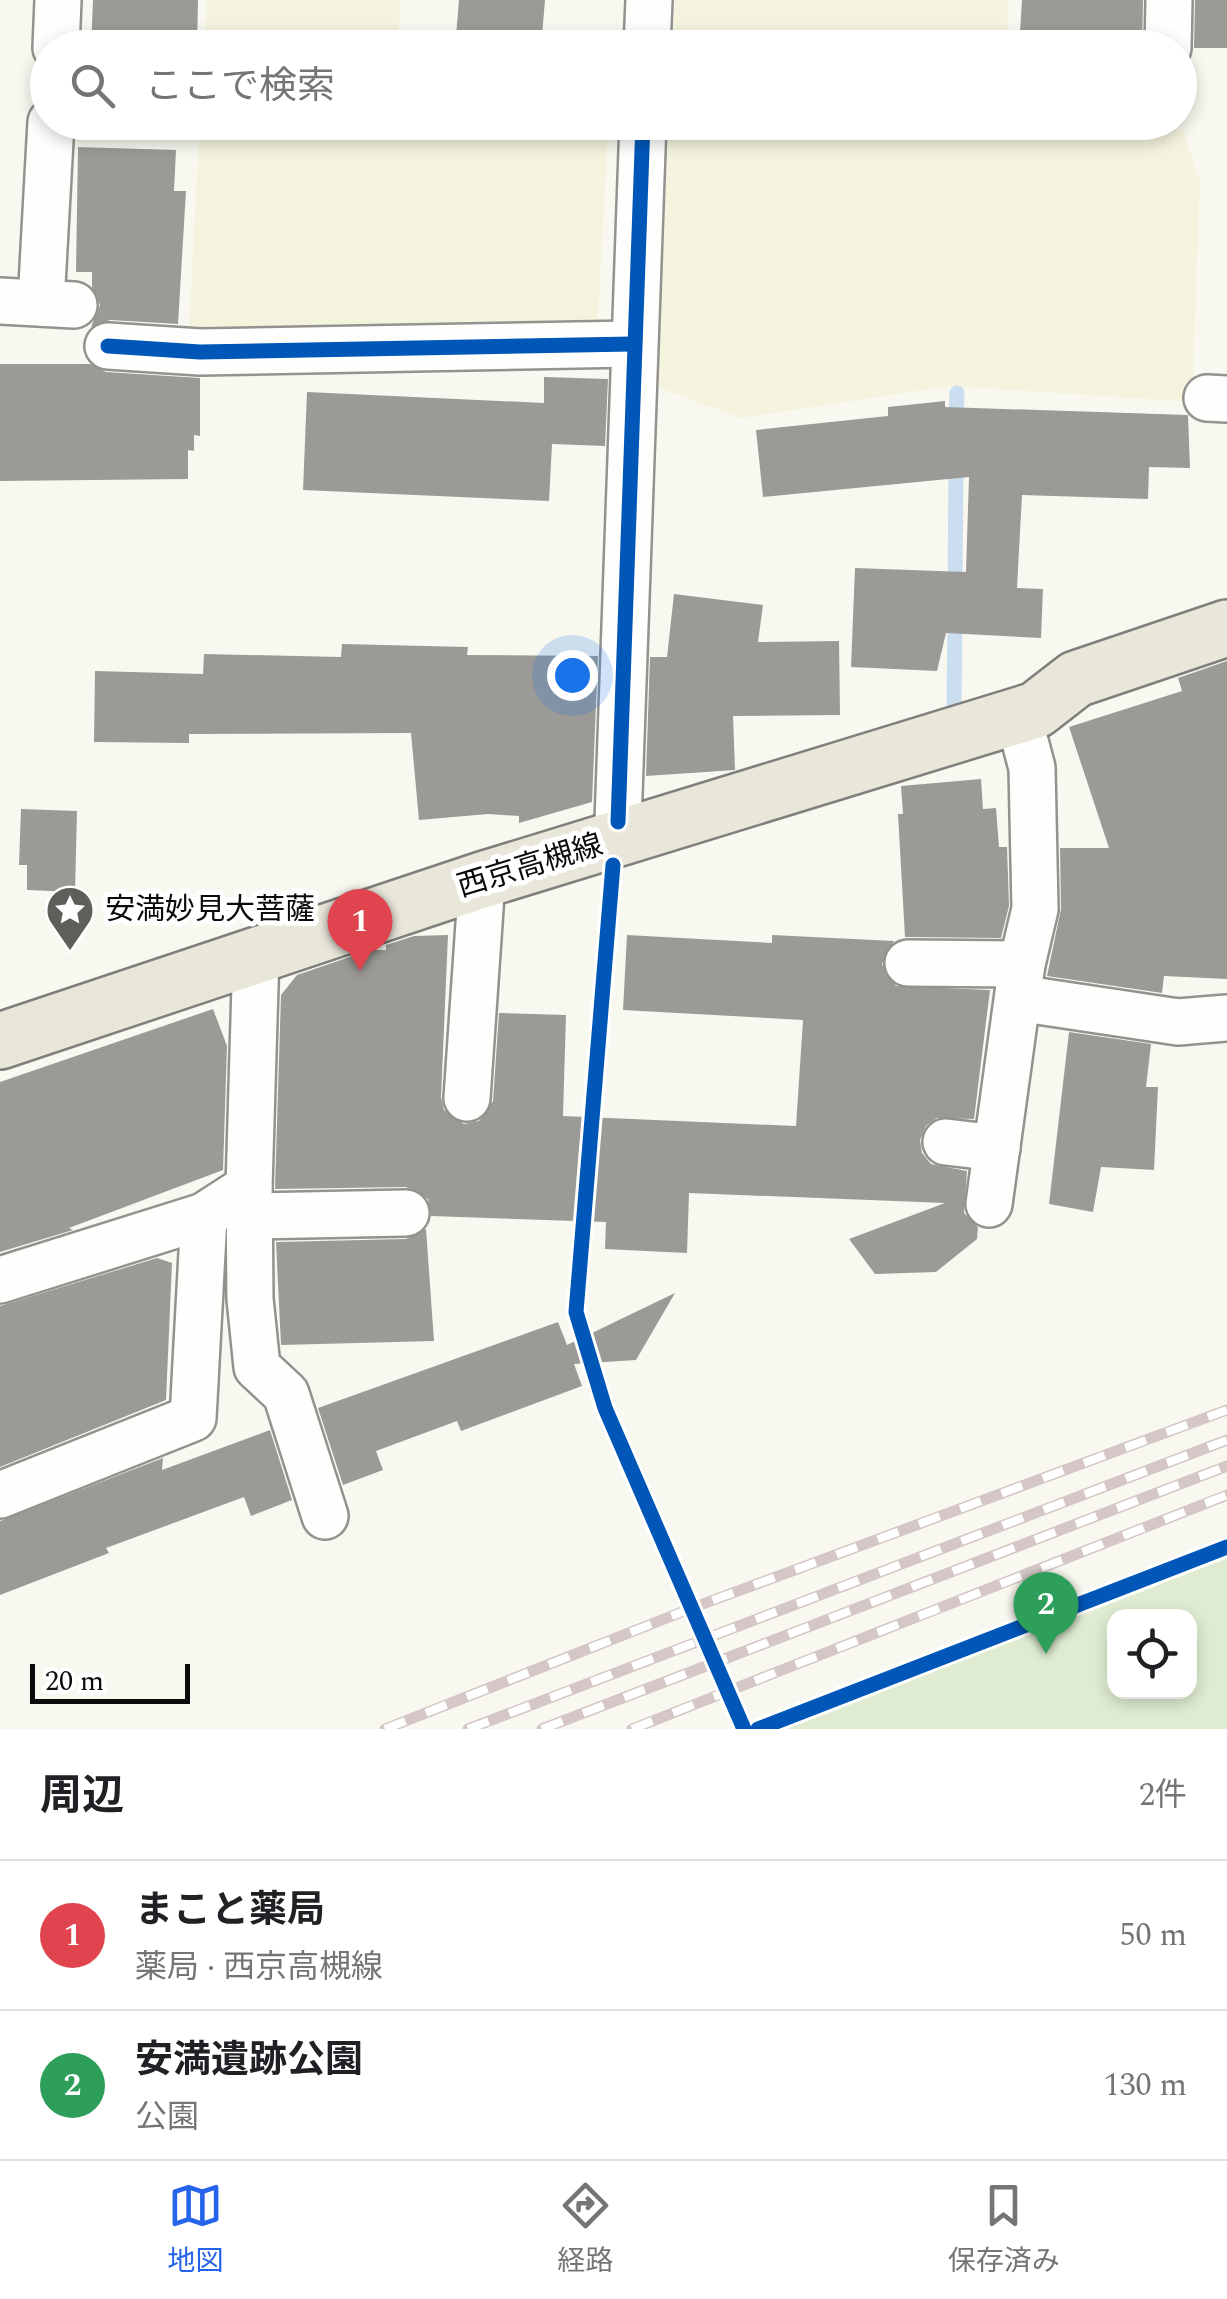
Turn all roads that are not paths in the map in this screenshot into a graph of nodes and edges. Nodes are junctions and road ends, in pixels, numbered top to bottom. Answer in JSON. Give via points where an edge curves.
{"nodes":[{"id":1,"x":58,"y":0,"type":"edge"},
{"id":2,"x":650,"y":0,"type":"edge"},
{"id":3,"x":1169,"y":0,"type":"edge"},
{"id":4,"x":57,"y":30,"type":"edge"},
{"id":5,"x":648,"y":30,"type":"edge"},
{"id":6,"x":1168,"y":30,"type":"edge"},
{"id":7,"x":50,"y":140,"type":"edge"},
{"id":8,"x":643,"y":140,"type":"edge"},
{"id":9,"x":38,"y":303,"type":"edge"},
{"id":10,"x":632,"y":344,"type":"junction"},
{"id":11,"x":108,"y":346,"type":"dead end"},
{"id":12,"x":1227,"y":628,"type":"edge"},
{"id":13,"x":1018,"y":715,"type":"junction"},
{"id":14,"x":618,"y":822,"type":"dead end"},
{"id":15,"x":482,"y":880,"type":"junction"},
{"id":16,"x":256,"y":953,"type":"junction"},
{"id":17,"x":908,"y":963,"type":"dead end"},
{"id":18,"x":1020,"y":981,"type":"junction"},
{"id":19,"x":1227,"y":1018,"type":"edge"},
{"id":20,"x":0,"y":1041,"type":"edge"},
{"id":21,"x":467,"y":1098,"type":"dead end"},
{"id":22,"x":946,"y":1142,"type":"dead end"},
{"id":23,"x":997,"y":1148,"type":"junction"},
{"id":24,"x":251,"y":1201,"type":"junction"},
{"id":25,"x":989,"y":1204,"type":"dead end"},
{"id":26,"x":406,"y":1213,"type":"dead end"},
{"id":27,"x":204,"y":1216,"type":"junction"},
{"id":28,"x":0,"y":1280,"type":"edge"},
{"id":29,"x":0,"y":1496,"type":"edge"},
{"id":30,"x":325,"y":1516,"type":"dead end"}],
"edges":[{"from":1,"to":4,"type":"street"},
{"from":2,"to":5,"type":"street"},
{"from":3,"to":6,"type":"street"},
{"from":7,"to":9,"type":"street"},
{"from":8,"to":10,"type":"street"},
{"from":10,"to":11,"type":"street","via":[[200,352]]},
{"from":10,"to":14,"type":"street"},
{"from":12,"to":13,"type":"main road","name":"西京高槻線","via":[[1076,680],[1036,710]]},
{"from":13,"to":15,"type":"main road","name":"西京高槻線"},
{"from":13,"to":18,"type":"street","via":[[1032,768],[1035,909]]},
{"from":15,"to":16,"type":"main road","name":"西京高槻線"},
{"from":15,"to":21,"type":"street"},
{"from":16,"to":20,"type":"main road","name":"西京高槻線"},
{"from":16,"to":24,"type":"street"},
{"from":17,"to":18,"type":"street"},
{"from":18,"to":19,"type":"street","via":[[1178,1022]]},
{"from":18,"to":23,"type":"street"},
{"from":22,"to":23,"type":"street"},
{"from":23,"to":25,"type":"street"},
{"from":24,"to":26,"type":"street"},
{"from":24,"to":27,"type":"street"},
{"from":24,"to":30,"type":"street","via":[[257,1367],[286,1394]]},
{"from":27,"to":28,"type":"street"},
{"from":27,"to":29,"type":"street","via":[[193,1418]]}]}
